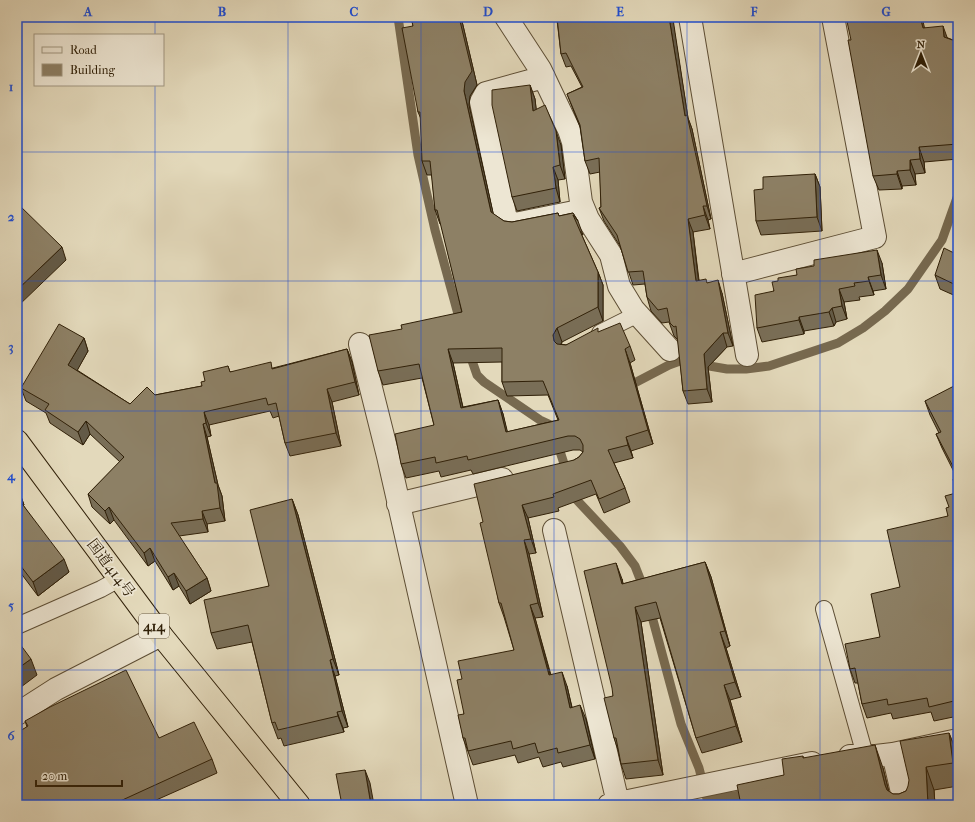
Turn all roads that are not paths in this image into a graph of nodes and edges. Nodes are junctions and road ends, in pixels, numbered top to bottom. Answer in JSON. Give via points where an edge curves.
{"nodes":[{"id":1,"x":506,"y":17,"type":"edge"},
{"id":2,"x":690,"y":17,"type":"edge"},
{"id":3,"x":833,"y":17,"type":"edge"},
{"id":4,"x":544,"y":77,"type":"junction"},
{"id":5,"x":584,"y":210,"type":"junction"},
{"id":6,"x":733,"y":274,"type":"junction"},
{"id":7,"x":638,"y":314,"type":"junction"},
{"id":8,"x":588,"y":339,"type":"edge"},
{"id":9,"x":360,"y":344,"type":"dead end"},
{"id":10,"x":670,"y":350,"type":"dead end"},
{"id":11,"x":747,"y":354,"type":"dead end"},
{"id":12,"x":17,"y":441,"type":"edge"},
{"id":13,"x":520,"y":475,"type":"edge"},
{"id":14,"x":398,"y":504,"type":"junction"},
{"id":15,"x":554,"y":530,"type":"dead end"},
{"id":16,"x":119,"y":579,"type":"junction"},
{"id":17,"x":824,"y":609,"type":"dead end"},
{"id":18,"x":17,"y":626,"type":"edge"},
{"id":19,"x":161,"y":635,"type":"junction"},
{"id":20,"x":17,"y":714,"type":"edge"},
{"id":21,"x":958,"y":740,"type":"edge"},
{"id":22,"x":893,"y":754,"type":"junction"},
{"id":23,"x":865,"y":755,"type":"junction"},
{"id":24,"x":614,"y":804,"type":"edge"},
{"id":25,"x":299,"y":805,"type":"edge"},
{"id":26,"x":467,"y":805,"type":"edge"},
{"id":27,"x":905,"y":805,"type":"edge"}],
"edges":[{"from":1,"to":4,"type":"street"},
{"from":2,"to":6,"type":"street"},
{"from":3,"to":6,"type":"street","via":[[874,237]]},
{"from":4,"to":5,"type":"street","via":[[573,142]]},
{"from":4,"to":5,"type":"street","via":[[486,93],[481,102],[506,219],[515,224]]},
{"from":5,"to":7,"type":"street","via":[[611,255],[619,286]]},
{"from":6,"to":11,"type":"street"},
{"from":7,"to":8,"type":"lane"},
{"from":7,"to":10,"type":"street"},
{"from":9,"to":14,"type":"street"},
{"from":12,"to":16,"type":"highway","name":"国道414号","number":"414"},
{"from":13,"to":14,"type":"street"},
{"from":14,"to":26,"type":"street"},
{"from":15,"to":24,"type":"street"},
{"from":16,"to":18,"type":"lane"},
{"from":16,"to":19,"type":"highway","name":"国道414号","number":"414"},
{"from":17,"to":23,"type":"lane"},
{"from":19,"to":20,"type":"street","via":[[56,689]]},
{"from":19,"to":25,"type":"highway","name":"国道414号","number":"414"},
{"from":21,"to":22,"type":"street"},
{"from":22,"to":23,"type":"street"},
{"from":22,"to":27,"type":"street"},
{"from":23,"to":24,"type":"street","via":[[784,768]]}]}
